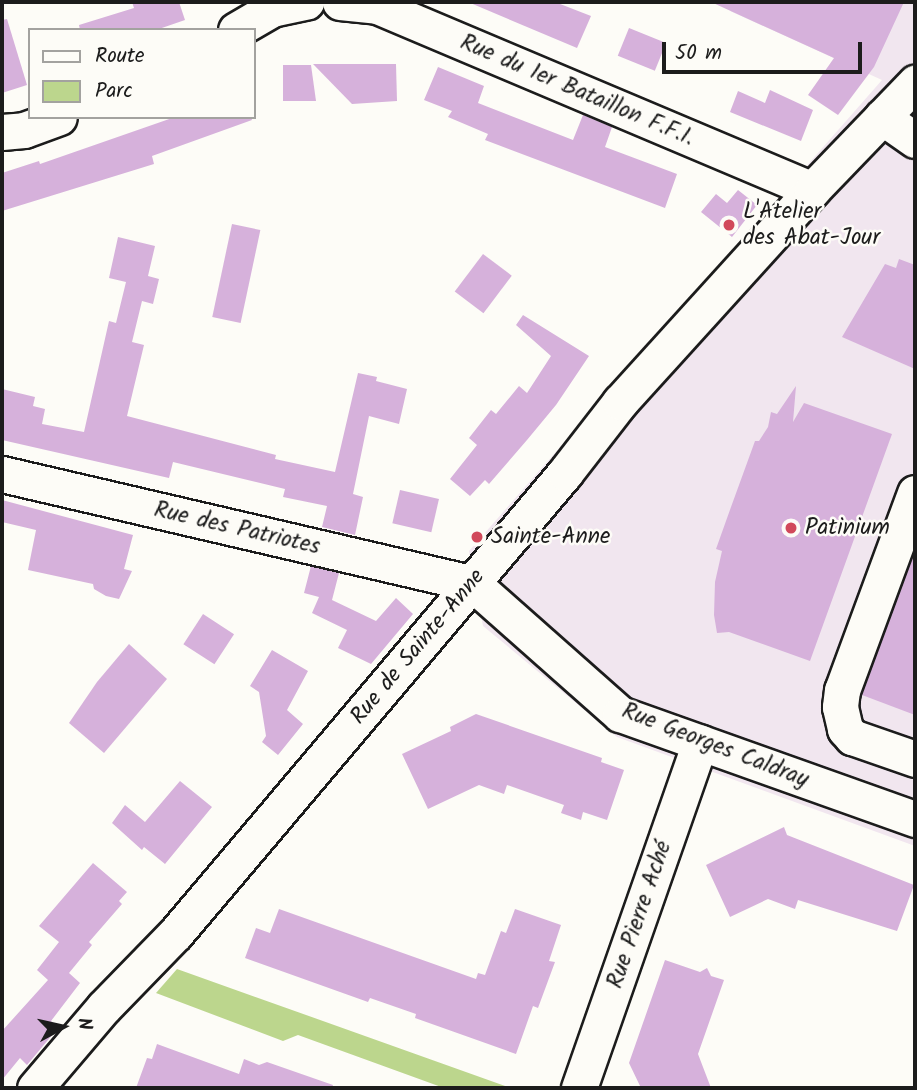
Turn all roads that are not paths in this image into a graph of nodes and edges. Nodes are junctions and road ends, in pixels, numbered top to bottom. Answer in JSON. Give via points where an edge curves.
{"nodes":[{"id":1,"x":306,"y":2,"type":"edge"},
{"id":2,"x":340,"y":2,"type":"edge"},
{"id":3,"x":239,"y":28,"type":"edge"},
{"id":4,"x":915,"y":83,"type":"edge"},
{"id":5,"x":882,"y":117,"type":"junction"},
{"id":6,"x":54,"y":119,"type":"edge"},
{"id":7,"x":2,"y":132,"type":"edge"},
{"id":8,"x":915,"y":140,"type":"edge"},
{"id":9,"x":812,"y":190,"type":"junction"},
{"id":10,"x":2,"y":474,"type":"edge"},
{"id":11,"x":915,"y":494,"type":"edge"},
{"id":12,"x":472,"y":583,"type":"junction"},
{"id":13,"x":700,"y":743,"type":"junction"},
{"id":14,"x":915,"y":759,"type":"edge"},
{"id":15,"x":915,"y":819,"type":"edge"},
{"id":16,"x":35,"y":1088,"type":"edge"},
{"id":17,"x":579,"y":1088,"type":"edge"}],
"edges":[{"from":1,"to":3,"type":"street","via":[[272,9]]},
{"from":2,"to":9,"type":"street","name":"Rue du 1er Bataillon F.F.I.","via":[[377,6]]},
{"from":4,"to":5,"type":"street","name":"Rue de Sainte-Anne"},
{"from":5,"to":8,"type":"street"},
{"from":5,"to":9,"type":"street","name":"Rue de Sainte-Anne"},
{"from":6,"to":7,"type":"street"},
{"from":9,"to":12,"type":"street","name":"Rue de Sainte-Anne","via":[[620,402]]},
{"from":10,"to":12,"type":"street","name":"Rue des Patriotes"},
{"from":11,"to":14,"type":"street","via":[[842,690],[840,707],[845,729],[852,737]]},
{"from":12,"to":13,"type":"street","name":"Rue Georges Caldray","via":[[620,714]]},
{"from":12,"to":16,"type":"street","name":"Rue de Sainte-Anne","via":[[176,933]]},
{"from":13,"to":15,"type":"street","name":"Rue Georges Caldray"},
{"from":13,"to":17,"type":"street","name":"Rue Pierre Aché"}]}
